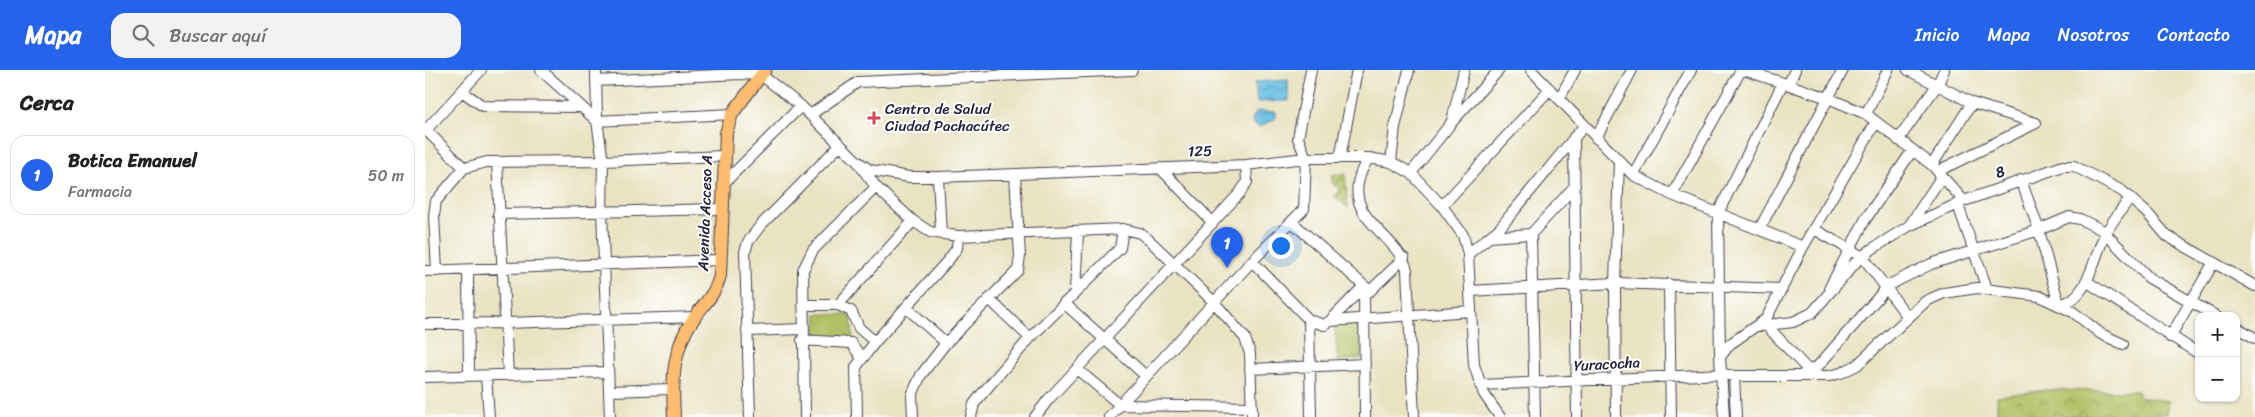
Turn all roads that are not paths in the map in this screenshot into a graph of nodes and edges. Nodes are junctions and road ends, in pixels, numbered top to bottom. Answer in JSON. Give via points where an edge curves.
{"nodes":[{"id":1,"x":481,"y":70,"type":"edge"},
{"id":2,"x":596,"y":70,"type":"edge"},
{"id":3,"x":1132,"y":70,"type":"edge"},
{"id":4,"x":1311,"y":70,"type":"edge"},
{"id":5,"x":1357,"y":70,"type":"edge"},
{"id":6,"x":1409,"y":70,"type":"edge"},
{"id":7,"x":1464,"y":70,"type":"edge"},
{"id":8,"x":1499,"y":70,"type":"edge"},
{"id":9,"x":1531,"y":70,"type":"edge"},
{"id":10,"x":1575,"y":70,"type":"edge"},
{"id":11,"x":1632,"y":70,"type":"edge"},
{"id":12,"x":1691,"y":70,"type":"edge"},
{"id":13,"x":1742,"y":70,"type":"edge"},
{"id":14,"x":1795,"y":70,"type":"edge"},
{"id":15,"x":1843,"y":70,"type":"edge"},
{"id":16,"x":1888,"y":70,"type":"edge"},
{"id":17,"x":1908,"y":70,"type":"edge"},
{"id":18,"x":1944,"y":70,"type":"edge"},
{"id":19,"x":545,"y":71,"type":"edge"},
{"id":20,"x":760,"y":72,"type":"edge"},
{"id":21,"x":1047,"y":73,"type":"edge"},
{"id":22,"x":993,"y":74,"type":"edge"},
{"id":23,"x":596,"y":81,"type":"junction"},
{"id":24,"x":1786,"y":84,"type":"junction"},
{"id":25,"x":1939,"y":84,"type":"junction"},
{"id":26,"x":1550,"y":89,"type":"junction"},
{"id":27,"x":463,"y":92,"type":"junction"},
{"id":28,"x":1829,"y":98,"type":"junction"},
{"id":29,"x":1559,"y":100,"type":"junction"},
{"id":30,"x":1972,"y":103,"type":"junction"},
{"id":31,"x":801,"y":106,"type":"junction"},
{"id":32,"x":582,"y":107,"type":"junction"},
{"id":33,"x":732,"y":114,"type":"junction"},
{"id":34,"x":1866,"y":114,"type":"junction"},
{"id":35,"x":810,"y":115,"type":"junction"},
{"id":36,"x":597,"y":121,"type":"junction"},
{"id":37,"x":1452,"y":122,"type":"junction"},
{"id":38,"x":1876,"y":122,"type":"junction"},
{"id":39,"x":1584,"y":126,"type":"junction"},
{"id":40,"x":425,"y":130,"type":"edge"},
{"id":41,"x":1574,"y":137,"type":"junction"},
{"id":42,"x":1596,"y":138,"type":"junction"},
{"id":43,"x":1898,"y":140,"type":"junction"},
{"id":44,"x":840,"y":145,"type":"junction"},
{"id":45,"x":1912,"y":151,"type":"junction"},
{"id":46,"x":724,"y":156,"type":"junction"},
{"id":47,"x":1306,"y":158,"type":"junction"},
{"id":48,"x":1340,"y":158,"type":"junction"},
{"id":49,"x":1369,"y":158,"type":"junction"},
{"id":50,"x":603,"y":161,"type":"junction"},
{"id":51,"x":857,"y":161,"type":"junction"},
{"id":52,"x":1619,"y":161,"type":"junction"},
{"id":53,"x":497,"y":162,"type":"junction"},
{"id":54,"x":1391,"y":162,"type":"junction"},
{"id":55,"x":1246,"y":165,"type":"junction"},
{"id":56,"x":464,"y":168,"type":"junction"},
{"id":57,"x":1160,"y":168,"type":"junction"},
{"id":58,"x":1937,"y":171,"type":"junction"},
{"id":59,"x":1411,"y":173,"type":"junction"},
{"id":60,"x":1633,"y":174,"type":"junction"},
{"id":61,"x":1015,"y":175,"type":"junction"},
{"id":62,"x":938,"y":177,"type":"junction"},
{"id":63,"x":2021,"y":180,"type":"junction"},
{"id":64,"x":723,"y":184,"type":"junction"},
{"id":65,"x":1575,"y":186,"type":"junction"},
{"id":66,"x":876,"y":187,"type":"junction"},
{"id":67,"x":1672,"y":195,"type":"junction"},
{"id":68,"x":2130,"y":198,"type":"junction"},
{"id":69,"x":1961,"y":203,"type":"junction"},
{"id":70,"x":1442,"y":206,"type":"junction"},
{"id":71,"x":721,"y":209,"type":"junction"},
{"id":72,"x":602,"y":211,"type":"junction"},
{"id":73,"x":1717,"y":213,"type":"junction"},
{"id":74,"x":498,"y":214,"type":"junction"},
{"id":75,"x":913,"y":221,"type":"junction"},
{"id":76,"x":1292,"y":222,"type":"junction"},
{"id":77,"x":1213,"y":223,"type":"junction"},
{"id":78,"x":1909,"y":226,"type":"junction"},
{"id":79,"x":1123,"y":229,"type":"junction"},
{"id":80,"x":1814,"y":229,"type":"junction"},
{"id":81,"x":1759,"y":230,"type":"junction"},
{"id":82,"x":2039,"y":230,"type":"junction"},
{"id":83,"x":1078,"y":232,"type":"junction"},
{"id":84,"x":1017,"y":233,"type":"junction"},
{"id":85,"x":941,"y":234,"type":"junction"},
{"id":86,"x":1531,"y":234,"type":"junction"},
{"id":87,"x":2105,"y":234,"type":"junction"},
{"id":88,"x":958,"y":236,"type":"junction"},
{"id":89,"x":1489,"y":237,"type":"junction"},
{"id":90,"x":1803,"y":247,"type":"junction"},
{"id":91,"x":1850,"y":251,"type":"junction"},
{"id":92,"x":1976,"y":252,"type":"junction"},
{"id":93,"x":1468,"y":254,"type":"junction"},
{"id":94,"x":1863,"y":257,"type":"junction"},
{"id":95,"x":1404,"y":258,"type":"junction"},
{"id":96,"x":721,"y":260,"type":"junction"},
{"id":97,"x":1252,"y":261,"type":"junction"},
{"id":98,"x":2214,"y":262,"type":"junction"},
{"id":99,"x":604,"y":264,"type":"junction"},
{"id":100,"x":1175,"y":264,"type":"junction"},
{"id":101,"x":501,"y":269,"type":"junction"},
{"id":102,"x":468,"y":270,"type":"junction"},
{"id":103,"x":425,"y":271,"type":"edge"},
{"id":104,"x":437,"y":271,"type":"junction"},
{"id":105,"x":2086,"y":281,"type":"junction"},
{"id":106,"x":1615,"y":283,"type":"junction"},
{"id":107,"x":1669,"y":284,"type":"junction"},
{"id":108,"x":1576,"y":285,"type":"junction"},
{"id":109,"x":1364,"y":286,"type":"junction"},
{"id":110,"x":1719,"y":286,"type":"junction"},
{"id":111,"x":2255,"y":286,"type":"edge"},
{"id":112,"x":1531,"y":288,"type":"junction"},
{"id":113,"x":1781,"y":288,"type":"junction"},
{"id":114,"x":1885,"y":289,"type":"junction"},
{"id":115,"x":1987,"y":289,"type":"junction"},
{"id":116,"x":1075,"y":291,"type":"junction"},
{"id":117,"x":1469,"y":291,"type":"junction"},
{"id":118,"x":989,"y":299,"type":"junction"},
{"id":119,"x":2190,"y":301,"type":"junction"},
{"id":120,"x":1214,"y":302,"type":"junction"},
{"id":121,"x":1064,"y":304,"type":"junction"},
{"id":122,"x":803,"y":305,"type":"junction"},
{"id":123,"x":837,"y":305,"type":"junction"},
{"id":124,"x":1820,"y":305,"type":"junction"},
{"id":125,"x":2059,"y":305,"type":"junction"},
{"id":126,"x":907,"y":308,"type":"junction"},
{"id":127,"x":1471,"y":311,"type":"junction"},
{"id":128,"x":2209,"y":312,"type":"edge"},
{"id":129,"x":1409,"y":316,"type":"junction"},
{"id":130,"x":1907,"y":316,"type":"junction"},
{"id":131,"x":695,"y":317,"type":"junction"},
{"id":132,"x":606,"y":319,"type":"junction"},
{"id":133,"x":1364,"y":319,"type":"junction"},
{"id":134,"x":1309,"y":320,"type":"junction"},
{"id":135,"x":1330,"y":321,"type":"junction"},
{"id":136,"x":470,"y":322,"type":"junction"},
{"id":137,"x":505,"y":323,"type":"junction"},
{"id":138,"x":425,"y":324,"type":"edge"},
{"id":139,"x":1763,"y":326,"type":"junction"},
{"id":140,"x":802,"y":329,"type":"junction"},
{"id":141,"x":2240,"y":329,"type":"edge"},
{"id":142,"x":747,"y":331,"type":"junction"},
{"id":143,"x":2170,"y":337,"type":"junction"},
{"id":144,"x":1030,"y":338,"type":"junction"},
{"id":145,"x":2255,"y":338,"type":"edge"},
{"id":146,"x":803,"y":340,"type":"junction"},
{"id":147,"x":1104,"y":340,"type":"junction"},
{"id":148,"x":875,"y":342,"type":"junction"},
{"id":149,"x":946,"y":343,"type":"junction"},
{"id":150,"x":2123,"y":344,"type":"dead end"},
{"id":151,"x":2195,"y":352,"type":"edge"},
{"id":152,"x":1720,"y":357,"type":"junction"},
{"id":153,"x":862,"y":358,"type":"junction"},
{"id":154,"x":1365,"y":364,"type":"junction"},
{"id":155,"x":1309,"y":368,"type":"junction"},
{"id":156,"x":1250,"y":369,"type":"junction"},
{"id":157,"x":1078,"y":370,"type":"junction"},
{"id":158,"x":608,"y":372,"type":"junction"},
{"id":159,"x":1805,"y":373,"type":"junction"},
{"id":160,"x":1723,"y":374,"type":"junction"},
{"id":161,"x":508,"y":375,"type":"junction"},
{"id":162,"x":469,"y":376,"type":"junction"},
{"id":163,"x":486,"y":376,"type":"junction"},
{"id":164,"x":1146,"y":376,"type":"junction"},
{"id":165,"x":1671,"y":376,"type":"junction"},
{"id":166,"x":1734,"y":376,"type":"junction"},
{"id":167,"x":425,"y":377,"type":"edge"},
{"id":168,"x":1616,"y":378,"type":"junction"},
{"id":169,"x":1577,"y":380,"type":"junction"},
{"id":170,"x":1535,"y":382,"type":"junction"},
{"id":171,"x":1480,"y":385,"type":"junction"},
{"id":172,"x":672,"y":389,"type":"junction"},
{"id":173,"x":610,"y":391,"type":"junction"},
{"id":174,"x":1120,"y":405,"type":"junction"},
{"id":175,"x":1252,"y":412,"type":"edge"},
{"id":176,"x":489,"y":417,"type":"edge"},
{"id":177,"x":610,"y":417,"type":"edge"},
{"id":178,"x":673,"y":417,"type":"edge"},
{"id":179,"x":750,"y":417,"type":"edge"},
{"id":180,"x":805,"y":417,"type":"edge"},
{"id":181,"x":857,"y":417,"type":"edge"},
{"id":182,"x":913,"y":417,"type":"edge"},
{"id":183,"x":971,"y":417,"type":"edge"},
{"id":184,"x":1035,"y":417,"type":"edge"},
{"id":185,"x":1109,"y":417,"type":"edge"},
{"id":186,"x":1311,"y":417,"type":"edge"},
{"id":187,"x":1365,"y":417,"type":"edge"},
{"id":188,"x":1414,"y":417,"type":"edge"},
{"id":189,"x":1500,"y":417,"type":"edge"},
{"id":190,"x":1535,"y":417,"type":"edge"},
{"id":191,"x":1577,"y":417,"type":"edge"},
{"id":192,"x":1616,"y":417,"type":"edge"},
{"id":193,"x":1671,"y":417,"type":"edge"},
{"id":194,"x":1724,"y":417,"type":"edge"},
{"id":195,"x":1736,"y":417,"type":"edge"}],
"edges":[{"from":1,"to":27,"type":"street"},
{"from":2,"to":23,"type":"street"},
{"from":3,"to":21,"type":"street"},
{"from":4,"to":47,"type":"street","via":[[1298,138]]},
{"from":5,"to":48,"type":"street"},
{"from":6,"to":54,"type":"street","via":[[1395,127]]},
{"from":7,"to":37,"type":"street"},
{"from":8,"to":37,"type":"street"},
{"from":9,"to":26,"type":"street"},
{"from":10,"to":29,"type":"street"},
{"from":11,"to":42,"type":"street"},
{"from":12,"to":60,"type":"street"},
{"from":13,"to":24,"type":"street"},
{"from":13,"to":67,"type":"street"},
{"from":14,"to":24,"type":"street"},
{"from":15,"to":28,"type":"street"},
{"from":16,"to":34,"type":"street"},
{"from":17,"to":25,"type":"street"},
{"from":18,"to":25,"type":"street"},
{"from":19,"to":32,"type":"street"},
{"from":20,"to":23,"type":"street"},
{"from":20,"to":31,"type":"street","name":"125"},
{"from":20,"to":33,"type":"main road","name":"Avenida Acceso A"},
{"from":21,"to":22,"type":"street"},
{"from":22,"to":35,"type":"street","via":[[858,82]]},
{"from":23,"to":36,"type":"street"},
{"from":24,"to":28,"type":"street"},
{"from":24,"to":73,"type":"street"},
{"from":25,"to":30,"type":"street"},
{"from":25,"to":43,"type":"street"},
{"from":26,"to":29,"type":"street"},
{"from":26,"to":70,"type":"street"},
{"from":27,"to":32,"type":"street","via":[[483,106]]},
{"from":27,"to":40,"type":"street"},
{"from":28,"to":34,"type":"street"},
{"from":28,"to":81,"type":"street"},
{"from":29,"to":39,"type":"street"},
{"from":30,"to":58,"type":"street"},
{"from":30,"to":58,"type":"street","via":[[2036,123]]},
{"from":31,"to":35,"type":"street","name":"125"},
{"from":31,"to":64,"type":"street"},
{"from":32,"to":36,"type":"street"},
{"from":33,"to":36,"type":"street"},
{"from":33,"to":46,"type":"main road","name":"Avenida Acceso A"},
{"from":34,"to":38,"type":"street"},
{"from":35,"to":44,"type":"street","name":"125"},
{"from":36,"to":50,"type":"street"},
{"from":37,"to":59,"type":"street"},
{"from":38,"to":43,"type":"street"},
{"from":38,"to":80,"type":"street"},
{"from":39,"to":41,"type":"street"},
{"from":39,"to":42,"type":"street"},
{"from":40,"to":56,"type":"street"},
{"from":41,"to":65,"type":"street"},
{"from":41,"to":89,"type":"street"},
{"from":42,"to":52,"type":"street"},
{"from":43,"to":45,"type":"street"},
{"from":44,"to":51,"type":"street","name":"125"},
{"from":44,"to":142,"type":"street","via":[[748,242],[745,252]]},
{"from":45,"to":58,"type":"street"},
{"from":45,"to":91,"type":"street","via":[[1871,212]]},
{"from":46,"to":50,"type":"street"},
{"from":46,"to":64,"type":"main road","name":"Avenida Acceso A"},
{"from":47,"to":48,"type":"street","name":"125"},
{"from":47,"to":55,"type":"street","name":"125"},
{"from":47,"to":76,"type":"street","via":[[1304,209]]},
{"from":48,"to":49,"type":"street","name":"125"},
{"from":49,"to":54,"type":"street","name":"125"},
{"from":49,"to":95,"type":"street","via":[[1359,178],[1359,204],[1364,214]]},
{"from":50,"to":53,"type":"street"},
{"from":50,"to":72,"type":"street"},
{"from":51,"to":62,"type":"street","name":"125","via":[[880,173]]},
{"from":51,"to":66,"type":"street"},
{"from":52,"to":60,"type":"street"},
{"from":52,"to":106,"type":"street"},
{"from":53,"to":56,"type":"street"},
{"from":53,"to":74,"type":"street"},
{"from":54,"to":59,"type":"street","name":"125"},
{"from":55,"to":57,"type":"street","name":"125"},
{"from":55,"to":77,"type":"street","via":[[1248,177],[1245,186]]},
{"from":56,"to":104,"type":"street","via":[[444,190],[435,206]]},
{"from":57,"to":61,"type":"street","name":"125"},
{"from":57,"to":77,"type":"street"},
{"from":58,"to":69,"type":"street"},
{"from":58,"to":78,"type":"street"},
{"from":59,"to":70,"type":"street","name":"125"},
{"from":60,"to":67,"type":"street"},
{"from":61,"to":62,"type":"street","name":"125"},
{"from":61,"to":84,"type":"street"},
{"from":62,"to":85,"type":"street"},
{"from":63,"to":68,"type":"street","name":"8","via":[[2063,166],[2074,166],[2111,184]]},
{"from":63,"to":69,"type":"street","name":"8"},
{"from":63,"to":82,"type":"street"},
{"from":64,"to":71,"type":"main road","name":"Avenida Acceso A"},
{"from":65,"to":86,"type":"street"},
{"from":65,"to":108,"type":"street"},
{"from":66,"to":75,"type":"street"},
{"from":66,"to":122,"type":"street","via":[[807,259],[803,270]]},
{"from":67,"to":73,"type":"street"},
{"from":68,"to":87,"type":"street"},
{"from":68,"to":98,"type":"street","name":"8","via":[[2167,236]]},
{"from":69,"to":78,"type":"street","name":"8"},
{"from":69,"to":92,"type":"street"},
{"from":70,"to":93,"type":"street","name":"125","via":[[1463,234]]},
{"from":71,"to":72,"type":"street"},
{"from":71,"to":96,"type":"main road","name":"Avenida Acceso A"},
{"from":72,"to":74,"type":"street"},
{"from":72,"to":99,"type":"street"},
{"from":73,"to":81,"type":"street"},
{"from":73,"to":110,"type":"street"},
{"from":74,"to":101,"type":"street"},
{"from":75,"to":85,"type":"street","via":[[930,232]]},
{"from":75,"to":123,"type":"street"},
{"from":76,"to":97,"type":"street"},
{"from":76,"to":109,"type":"street"},
{"from":77,"to":100,"type":"street"},
{"from":78,"to":94,"type":"street","name":"8"},
{"from":79,"to":83,"type":"street"},
{"from":79,"to":100,"type":"street","via":[[1140,233]]},
{"from":79,"to":116,"type":"street","via":[[1120,248]]},
{"from":80,"to":90,"type":"street"},
{"from":80,"to":91,"type":"street"},
{"from":81,"to":90,"type":"street"},
{"from":82,"to":87,"type":"street","via":[[2061,219],[2075,217]]},
{"from":82,"to":92,"type":"street"},
{"from":82,"to":125,"type":"street"},
{"from":83,"to":84,"type":"street"},
{"from":83,"to":116,"type":"street"},
{"from":84,"to":88,"type":"street"},
{"from":84,"to":118,"type":"street","via":[[1018,270]]},
{"from":85,"to":88,"type":"street"},
{"from":86,"to":89,"type":"street"},
{"from":86,"to":112,"type":"street"},
{"from":87,"to":105,"type":"street"},
{"from":87,"to":119,"type":"street","via":[[2149,278]]},
{"from":88,"to":126,"type":"street","via":[[957,248],[950,258]]},
{"from":89,"to":93,"type":"street"},
{"from":90,"to":113,"type":"street"},
{"from":91,"to":94,"type":"street"},
{"from":91,"to":124,"type":"street"},
{"from":92,"to":114,"type":"street","via":[[1931,264]]},
{"from":92,"to":115,"type":"street"},
{"from":93,"to":117,"type":"street","name":"125"},
{"from":94,"to":114,"type":"street"},
{"from":94,"to":124,"type":"street","name":"8"},
{"from":95,"to":109,"type":"street","via":[[1373,290]]},
{"from":95,"to":129,"type":"street"},
{"from":96,"to":99,"type":"street"},
{"from":96,"to":131,"type":"main road","name":"Avenida Acceso A","via":[[718,284]]},
{"from":97,"to":120,"type":"street"},
{"from":97,"to":134,"type":"street"},
{"from":98,"to":111,"type":"street","name":"8"},
{"from":98,"to":119,"type":"street"},
{"from":99,"to":101,"type":"street"},
{"from":99,"to":132,"type":"street"},
{"from":100,"to":120,"type":"street"},
{"from":100,"to":147,"type":"street"},
{"from":101,"to":102,"type":"street"},
{"from":101,"to":137,"type":"street"},
{"from":102,"to":104,"type":"street"},
{"from":102,"to":136,"type":"street"},
{"from":103,"to":104,"type":"street"},
{"from":105,"to":125,"type":"street","via":[[2075,298]]},
{"from":105,"to":143,"type":"street"},
{"from":106,"to":107,"type":"street"},
{"from":106,"to":108,"type":"street"},
{"from":106,"to":168,"type":"street"},
{"from":107,"to":110,"type":"street"},
{"from":107,"to":165,"type":"street"},
{"from":108,"to":112,"type":"street"},
{"from":108,"to":169,"type":"street"},
{"from":109,"to":133,"type":"street"},
{"from":109,"to":135,"type":"street"},
{"from":110,"to":113,"type":"street"},
{"from":110,"to":152,"type":"street"},
{"from":112,"to":117,"type":"street"},
{"from":112,"to":170,"type":"street"},
{"from":113,"to":139,"type":"street"},
{"from":114,"to":130,"type":"street"},
{"from":114,"to":159,"type":"street","via":[[1819,365]]},
{"from":115,"to":125,"type":"street","name":"Yuracocha","via":[[2039,296]]},
{"from":115,"to":130,"type":"street","name":"Yuracocha","via":[[1944,293],[1926,301]]},
{"from":116,"to":121,"type":"street"},
{"from":117,"to":127,"type":"street","name":"125"},
{"from":118,"to":144,"type":"street"},
{"from":118,"to":149,"type":"street"},
{"from":119,"to":128,"type":"street"},
{"from":119,"to":143,"type":"street"},
{"from":120,"to":156,"type":"street","via":[[1245,338]]},
{"from":120,"to":164,"type":"street"},
{"from":121,"to":144,"type":"street"},
{"from":121,"to":147,"type":"street"},
{"from":122,"to":123,"type":"street"},
{"from":122,"to":140,"type":"street"},
{"from":123,"to":148,"type":"street","via":[[851,311],[859,328]]},
{"from":124,"to":139,"type":"street","name":"8","via":[[1793,322]]},
{"from":125,"to":150,"type":"street","name":"Yuracocha","via":[[2101,334]]},
{"from":126,"to":148,"type":"street"},
{"from":126,"to":149,"type":"street"},
{"from":127,"to":129,"type":"street"},
{"from":127,"to":171,"type":"street","name":"125","via":[[1474,365]]},
{"from":129,"to":133,"type":"street"},
{"from":129,"to":188,"type":"street"},
{"from":130,"to":159,"type":"street","name":"Yuracocha","via":[[1850,369],[1829,376]]},
{"from":131,"to":132,"type":"street"},
{"from":131,"to":172,"type":"main road","name":"Avenida Acceso A","via":[[679,344]]},
{"from":132,"to":137,"type":"street"},
{"from":132,"to":158,"type":"street"},
{"from":133,"to":135,"type":"street"},
{"from":133,"to":154,"type":"street"},
{"from":134,"to":135,"type":"street","via":[[1324,325]]},
{"from":134,"to":155,"type":"street"},
{"from":136,"to":137,"type":"street"},
{"from":136,"to":138,"type":"street"},
{"from":136,"to":162,"type":"street"},
{"from":137,"to":161,"type":"street"},
{"from":139,"to":152,"type":"street","via":[[1731,344]]},
{"from":139,"to":159,"type":"street"},
{"from":140,"to":142,"type":"street"},
{"from":140,"to":146,"type":"street"},
{"from":141,"to":145,"type":"street"},
{"from":142,"to":179,"type":"street"},
{"from":143,"to":151,"type":"street"},
{"from":144,"to":183,"type":"street","via":[[974,404]]},
{"from":146,"to":153,"type":"street","via":[[851,342]]},
{"from":146,"to":180,"type":"street"},
{"from":147,"to":157,"type":"street"},
{"from":147,"to":164,"type":"street"},
{"from":148,"to":153,"type":"street"},
{"from":149,"to":182,"type":"street","via":[[915,384]]},
{"from":152,"to":160,"type":"street"},
{"from":153,"to":181,"type":"street","via":[[857,367]]},
{"from":154,"to":155,"type":"street"},
{"from":154,"to":187,"type":"street"},
{"from":155,"to":156,"type":"street"},
{"from":155,"to":186,"type":"street"},
{"from":156,"to":175,"type":"street"},
{"from":157,"to":174,"type":"street"},
{"from":157,"to":184,"type":"street"},
{"from":158,"to":161,"type":"street"},
{"from":158,"to":173,"type":"street"},
{"from":159,"to":166,"type":"street","name":"Yuracocha"},
{"from":160,"to":165,"type":"street","name":"Yuracocha"},
{"from":160,"to":166,"type":"street","name":"Yuracocha"},
{"from":160,"to":194,"type":"street"},
{"from":161,"to":163,"type":"street"},
{"from":162,"to":163,"type":"street"},
{"from":162,"to":167,"type":"street"},
{"from":163,"to":176,"type":"street"},
{"from":164,"to":174,"type":"street"},
{"from":165,"to":168,"type":"street","name":"Yuracocha"},
{"from":165,"to":193,"type":"street"},
{"from":166,"to":195,"type":"street"},
{"from":168,"to":169,"type":"street","name":"Yuracocha"},
{"from":168,"to":192,"type":"street"},
{"from":169,"to":170,"type":"street","name":"Yuracocha"},
{"from":169,"to":191,"type":"street"},
{"from":170,"to":171,"type":"street","name":"Yuracocha"},
{"from":170,"to":190,"type":"street"},
{"from":171,"to":189,"type":"street","name":"125"},
{"from":172,"to":173,"type":"street"},
{"from":172,"to":178,"type":"main road","name":"Avenida Acceso A"},
{"from":173,"to":177,"type":"street"},
{"from":174,"to":175,"type":"street"},
{"from":174,"to":185,"type":"street"}]}
